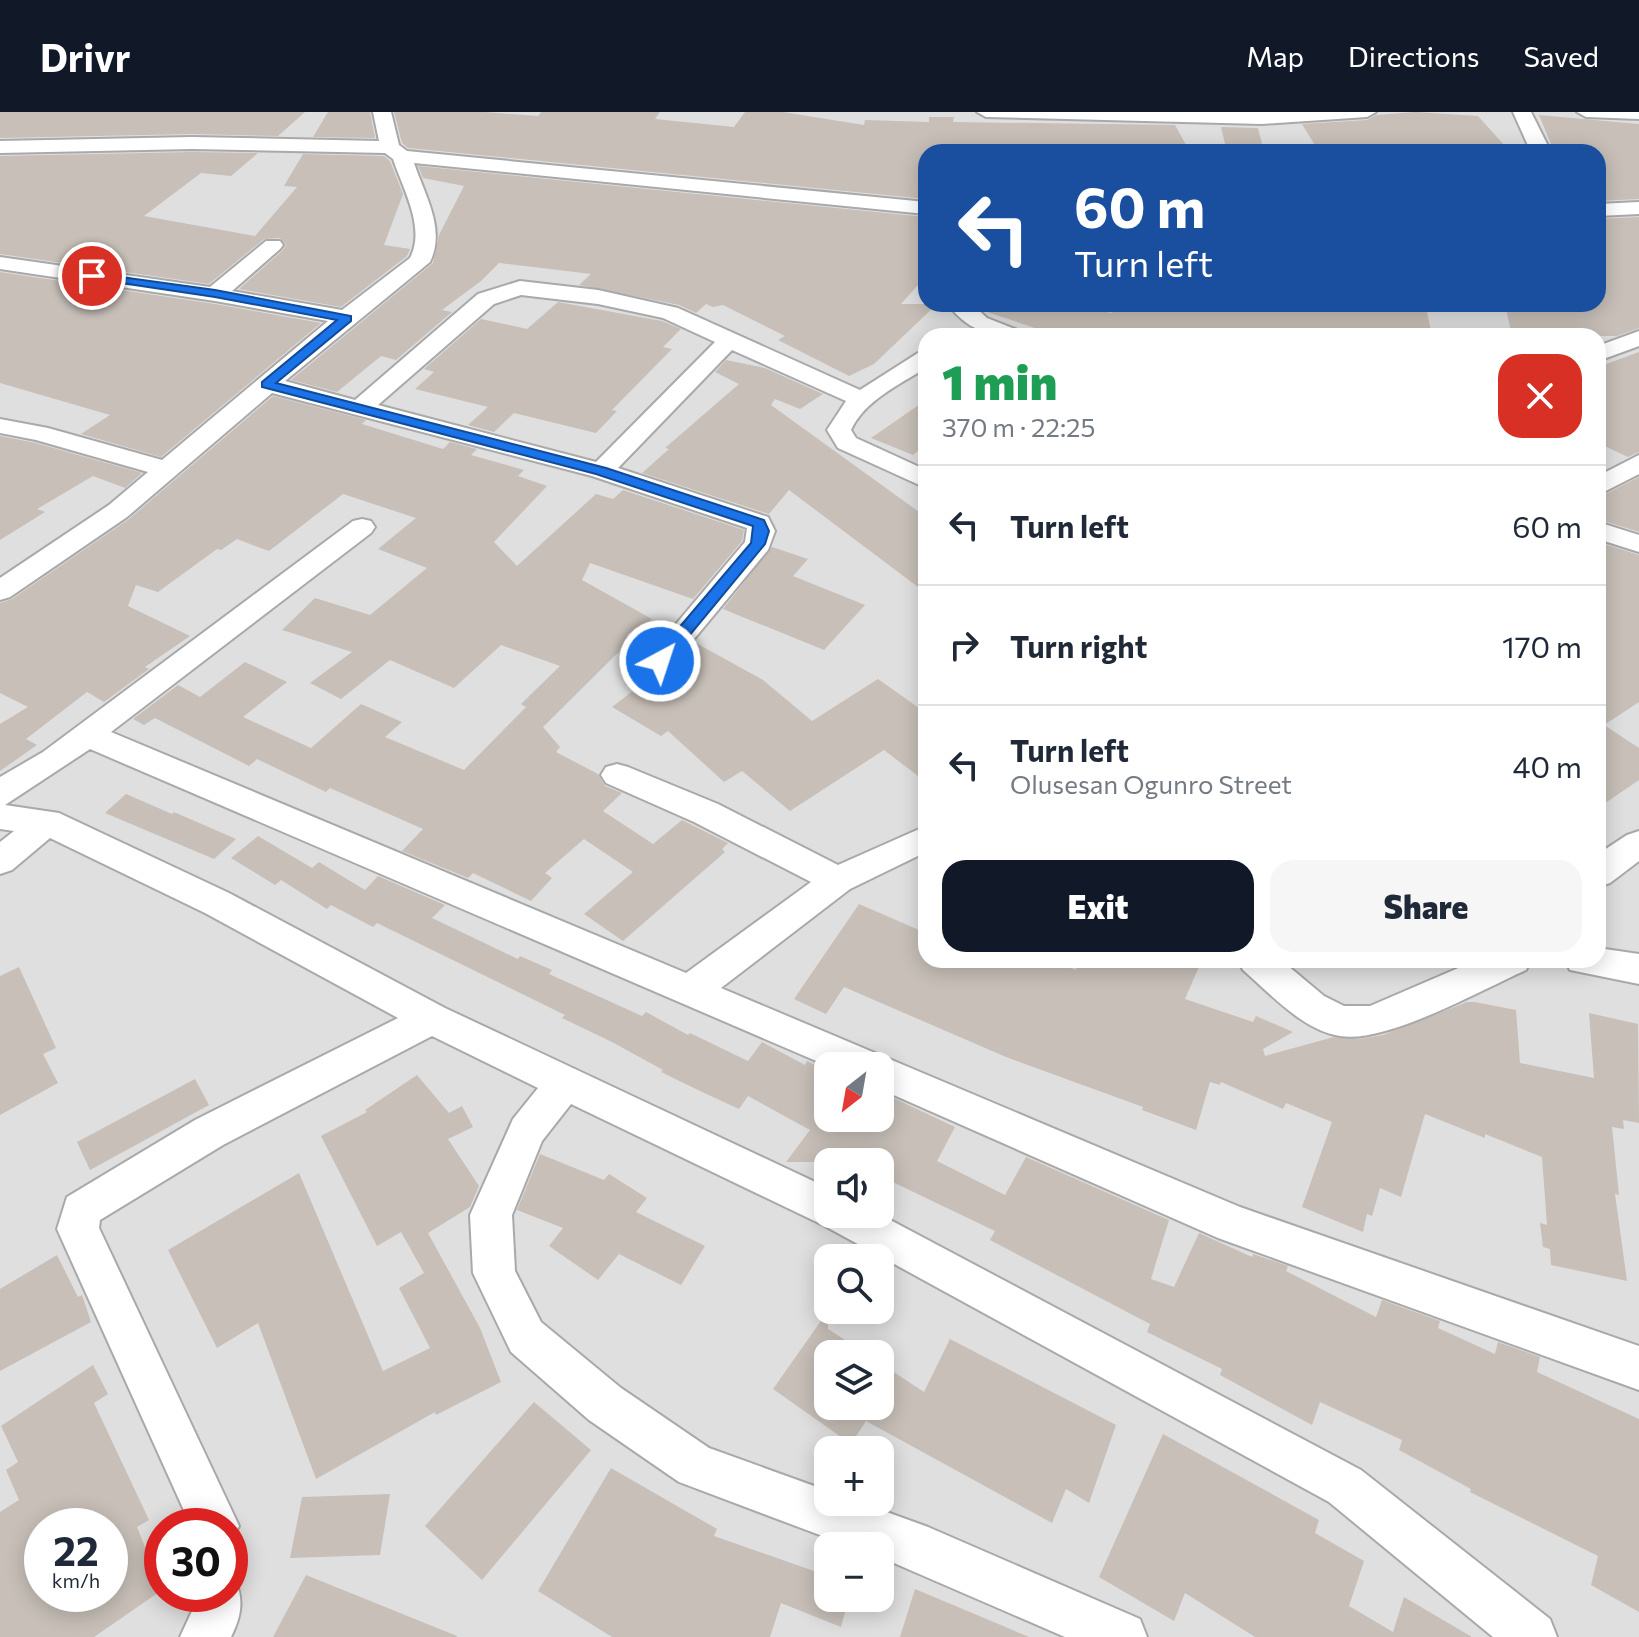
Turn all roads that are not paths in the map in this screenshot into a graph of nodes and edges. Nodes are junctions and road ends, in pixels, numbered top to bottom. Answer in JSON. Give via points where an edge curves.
{"nodes":[{"id":1,"x":382,"y":112,"type":"edge"},
{"id":2,"x":986,"y":112,"type":"edge"},
{"id":3,"x":1367,"y":112,"type":"edge"},
{"id":4,"x":1522,"y":112,"type":"edge"},
{"id":5,"x":1586,"y":112,"type":"edge"},
{"id":6,"x":1047,"y":113,"type":"edge"},
{"id":7,"x":1608,"y":113,"type":"edge"},
{"id":8,"x":1639,"y":114,"type":"edge"},
{"id":9,"x":1537,"y":144,"type":"edge"},
{"id":10,"x":0,"y":147,"type":"edge"},
{"id":11,"x":396,"y":152,"type":"junction"},
{"id":12,"x":918,"y":207,"type":"edge"},
{"id":13,"x":1639,"y":208,"type":"edge"},
{"id":14,"x":1606,"y":210,"type":"edge"},
{"id":15,"x":273,"y":245,"type":"dead end"},
{"id":16,"x":0,"y":263,"type":"edge"},
{"id":17,"x":215,"y":294,"type":"junction"},
{"id":18,"x":967,"y":312,"type":"edge"},
{"id":19,"x":346,"y":318,"type":"junction"},
{"id":20,"x":979,"y":323,"type":"junction"},
{"id":21,"x":971,"y":328,"type":"edge"},
{"id":22,"x":992,"y":328,"type":"edge"},
{"id":23,"x":1639,"y":338,"type":"edge"},
{"id":24,"x":729,"y":340,"type":"junction"},
{"id":25,"x":1606,"y":351,"type":"edge"},
{"id":26,"x":918,"y":363,"type":"edge"},
{"id":27,"x":267,"y":384,"type":"junction"},
{"id":28,"x":863,"y":400,"type":"junction"},
{"id":29,"x":360,"y":408,"type":"junction"},
{"id":30,"x":0,"y":426,"type":"edge"},
{"id":31,"x":1606,"y":464,"type":"edge"},
{"id":32,"x":1632,"y":467,"type":"edge"},
{"id":33,"x":168,"y":470,"type":"junction"},
{"id":34,"x":601,"y":471,"type":"junction"},
{"id":35,"x":918,"y":476,"type":"edge"},
{"id":36,"x":1606,"y":482,"type":"edge"},
{"id":37,"x":362,"y":527,"type":"dead end"},
{"id":38,"x":1606,"y":533,"type":"edge"},
{"id":39,"x":1639,"y":544,"type":"edge"},
{"id":40,"x":0,"y":591,"type":"edge"},
{"id":41,"x":660,"y":661,"type":"dead end"},
{"id":42,"x":88,"y":735,"type":"junction"},
{"id":43,"x":617,"y":775,"type":"dead end"},
{"id":44,"x":4,"y":787,"type":"edge"},
{"id":45,"x":0,"y":817,"type":"edge"},
{"id":46,"x":47,"y":822,"type":"junction"},
{"id":47,"x":918,"y":842,"type":"edge"},
{"id":48,"x":1639,"y":844,"type":"edge"},
{"id":49,"x":0,"y":861,"type":"edge"},
{"id":50,"x":1606,"y":865,"type":"edge"},
{"id":51,"x":838,"y":880,"type":"junction"},
{"id":52,"x":1606,"y":964,"type":"edge"},
{"id":53,"x":1265,"y":968,"type":"edge"},
{"id":54,"x":1495,"y":968,"type":"edge"},
{"id":55,"x":1639,"y":969,"type":"edge"},
{"id":56,"x":691,"y":990,"type":"junction"},
{"id":57,"x":432,"y":1019,"type":"junction"},
{"id":58,"x":835,"y":1052,"type":"edge"},
{"id":59,"x":894,"y":1078,"type":"edge"},
{"id":60,"x":564,"y":1083,"type":"junction"},
{"id":61,"x":814,"y":1201,"type":"edge"},
{"id":62,"x":865,"y":1228,"type":"edge"},
{"id":63,"x":1639,"y":1368,"type":"edge"},
{"id":64,"x":207,"y":1508,"type":"edge"},
{"id":65,"x":216,"y":1612,"type":"edge"},
{"id":66,"x":205,"y":1637,"type":"edge"},
{"id":67,"x":1122,"y":1637,"type":"edge"},
{"id":68,"x":1532,"y":1637,"type":"edge"}],
"edges":[{"from":1,"to":11,"type":"street"},
{"from":2,"to":6,"type":"street"},
{"from":3,"to":6,"type":"street","via":[[1275,118]]},
{"from":4,"to":9,"type":"street"},
{"from":5,"to":7,"type":"street"},
{"from":7,"to":8,"type":"street"},
{"from":10,"to":11,"type":"street","via":[[192,143]]},
{"from":11,"to":12,"type":"street"},
{"from":11,"to":19,"type":"street","via":[[427,230],[427,246],[419,262]]},
{"from":13,"to":14,"type":"street"},
{"from":15,"to":17,"type":"street"},
{"from":16,"to":17,"type":"street"},
{"from":17,"to":19,"type":"street"},
{"from":18,"to":20,"type":"street"},
{"from":19,"to":27,"type":"street"},
{"from":20,"to":21,"type":"street"},
{"from":20,"to":22,"type":"street"},
{"from":23,"to":25,"type":"street"},
{"from":24,"to":28,"type":"street"},
{"from":24,"to":29,"type":"street","via":[[670,313],[520,288],[486,299]]},
{"from":24,"to":34,"type":"street"},
{"from":26,"to":28,"type":"street"},
{"from":27,"to":29,"type":"street"},
{"from":27,"to":33,"type":"street"},
{"from":28,"to":35,"type":"street","via":[[841,420],[839,430],[847,443]]},
{"from":29,"to":34,"type":"street"},
{"from":30,"to":33,"type":"street"},
{"from":31,"to":32,"type":"street"},
{"from":32,"to":36,"type":"street"},
{"from":33,"to":40,"type":"street","via":[[118,511]]},
{"from":34,"to":41,"type":"street","via":[[759,523],[762,531],[758,544]]},
{"from":37,"to":42,"type":"street"},
{"from":38,"to":39,"type":"street"},
{"from":42,"to":44,"type":"street"},
{"from":42,"to":56,"type":"street"},
{"from":43,"to":51,"type":"street"},
{"from":44,"to":46,"type":"street"},
{"from":45,"to":46,"type":"street"},
{"from":46,"to":49,"type":"street"},
{"from":46,"to":57,"type":"street","via":[[217,903]]},
{"from":47,"to":51,"type":"street"},
{"from":48,"to":50,"type":"street"},
{"from":51,"to":56,"type":"street"},
{"from":52,"to":55,"type":"street"},
{"from":53,"to":54,"type":"street","via":[[1311,1007],[1340,1021],[1373,1021]]},
{"from":56,"to":58,"type":"street"},
{"from":57,"to":60,"type":"street"},
{"from":57,"to":64,"type":"street","via":[[230,1122],[81,1210],[78,1229]]},
{"from":59,"to":63,"type":"street","via":[[1233,1224]]},
{"from":60,"to":61,"type":"street"},
{"from":60,"to":67,"type":"street","via":[[527,1131],[491,1215],[494,1273],[526,1337],[605,1404],[695,1466],[928,1551]]},
{"from":62,"to":68,"type":"street","via":[[1345,1486]]},
{"from":65,"to":66,"type":"street"}]}
